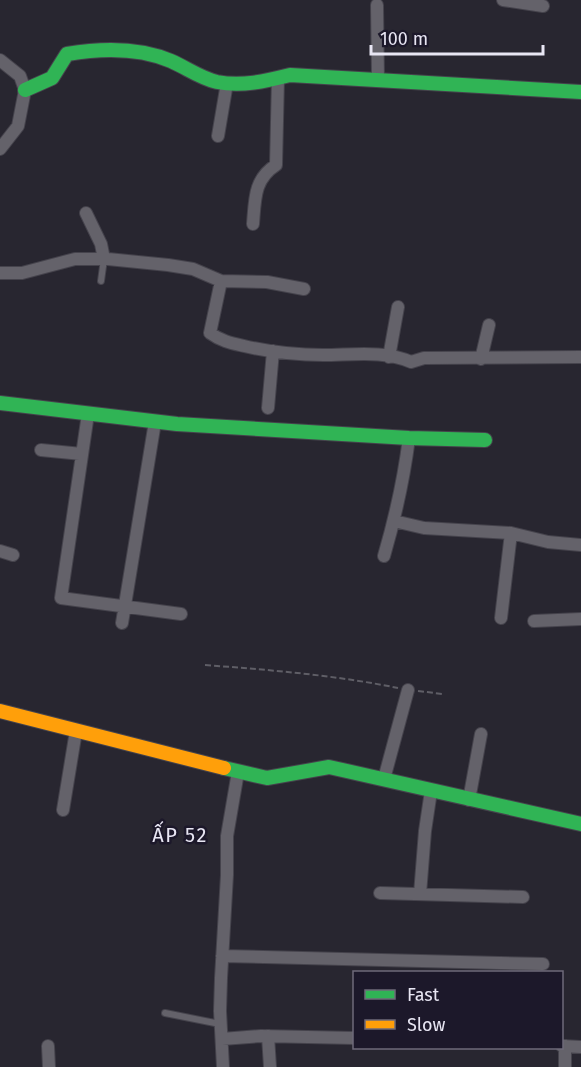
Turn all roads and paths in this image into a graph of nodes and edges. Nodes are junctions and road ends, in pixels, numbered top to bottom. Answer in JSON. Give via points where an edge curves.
{"nodes":[{"id":1,"x":503,"y":0,"type":"edge"},
{"id":2,"x":377,"y":5,"type":"dead end"},
{"id":3,"x":543,"y":6,"type":"dead end"},
{"id":4,"x":0,"y":60,"type":"edge"},
{"id":5,"x":278,"y":78,"type":"junction"},
{"id":6,"x":378,"y":80,"type":"junction"},
{"id":7,"x":227,"y":83,"type":"junction"},
{"id":8,"x":25,"y":90,"type":"junction"},
{"id":9,"x":581,"y":92,"type":"edge"},
{"id":10,"x":218,"y":136,"type":"dead end"},
{"id":11,"x":0,"y":149,"type":"edge"},
{"id":12,"x":86,"y":213,"type":"dead end"},
{"id":13,"x":253,"y":224,"type":"dead end"},
{"id":14,"x":104,"y":259,"type":"junction"},
{"id":15,"x":0,"y":273,"type":"edge"},
{"id":16,"x":101,"y":281,"type":"dead end"},
{"id":17,"x":221,"y":281,"type":"junction"},
{"id":18,"x":304,"y":289,"type":"dead end"},
{"id":19,"x":398,"y":307,"type":"dead end"},
{"id":20,"x":489,"y":324,"type":"dead end"},
{"id":21,"x":273,"y":351,"type":"junction"},
{"id":22,"x":389,"y":357,"type":"junction"},
{"id":23,"x":581,"y":357,"type":"edge"},
{"id":24,"x":481,"y":359,"type":"junction"},
{"id":25,"x":0,"y":403,"type":"edge"},
{"id":26,"x":268,"y":408,"type":"dead end"},
{"id":27,"x":88,"y":414,"type":"junction"},
{"id":28,"x":155,"y":422,"type":"junction"},
{"id":29,"x":409,"y":438,"type":"junction"},
{"id":30,"x":485,"y":440,"type":"dead end"},
{"id":31,"x":41,"y":450,"type":"dead end"},
{"id":32,"x":82,"y":454,"type":"junction"},
{"id":33,"x":394,"y":521,"type":"junction"},
{"id":34,"x":511,"y":533,"type":"junction"},
{"id":35,"x":581,"y":545,"type":"edge"},
{"id":36,"x":0,"y":551,"type":"edge"},
{"id":37,"x":13,"y":555,"type":"dead end"},
{"id":38,"x":384,"y":556,"type":"dead end"},
{"id":39,"x":123,"y":606,"type":"junction"},
{"id":40,"x":181,"y":614,"type":"dead end"},
{"id":41,"x":501,"y":618,"type":"dead end"},
{"id":42,"x":581,"y":619,"type":"edge"},
{"id":43,"x":534,"y":621,"type":"dead end"},
{"id":44,"x":122,"y":623,"type":"dead end"},
{"id":45,"x":206,"y":665,"type":"dead end"},
{"id":46,"x":408,"y":690,"type":"junction"},
{"id":47,"x":442,"y":694,"type":"dead end"},
{"id":48,"x":0,"y":711,"type":"edge"},
{"id":49,"x":76,"y":730,"type":"junction"},
{"id":50,"x":480,"y":734,"type":"dead end"},
{"id":51,"x":238,"y":772,"type":"junction"},
{"id":52,"x":384,"y":779,"type":"junction"},
{"id":53,"x":431,"y":791,"type":"junction"},
{"id":54,"x":469,"y":800,"type":"junction"},
{"id":55,"x":63,"y":810,"type":"dead end"},
{"id":56,"x":581,"y":824,"type":"edge"},
{"id":57,"x":380,"y":893,"type":"dead end"},
{"id":58,"x":420,"y":894,"type":"junction"},
{"id":59,"x":523,"y":897,"type":"dead end"},
{"id":60,"x":222,"y":956,"type":"junction"},
{"id":61,"x":543,"y":964,"type":"dead end"},
{"id":62,"x":165,"y":1013,"type":"dead end"},
{"id":63,"x":221,"y":1024,"type":"junction"},
{"id":64,"x":268,"y":1036,"type":"junction"},
{"id":65,"x":353,"y":1038,"type":"edge"},
{"id":66,"x":222,"y":1039,"type":"junction"},
{"id":67,"x":48,"y":1046,"type":"dead end"},
{"id":68,"x":563,"y":1046,"type":"edge"},
{"id":69,"x":581,"y":1047,"type":"edge"},
{"id":70,"x":49,"y":1067,"type":"edge"},
{"id":71,"x":223,"y":1067,"type":"edge"},
{"id":72,"x":270,"y":1067,"type":"edge"},
{"id":73,"x":565,"y":1067,"type":"edge"}],
"edges":[{"from":1,"to":3,"type":"street"},
{"from":2,"to":6,"type":"street"},
{"from":4,"to":8,"type":"street","via":[[20,76]]},
{"from":5,"to":6,"type":"street","via":[[290,75]]},
{"from":5,"to":7,"type":"street"},
{"from":5,"to":13,"type":"street","via":[[276,165],[261,178]]},
{"from":6,"to":9,"type":"street"},
{"from":7,"to":8,"type":"street","via":[[194,74],[154,55],[89,50],[67,54],[52,78]]},
{"from":7,"to":10,"type":"street"},
{"from":8,"to":11,"type":"street","via":[[18,126]]},
{"from":12,"to":14,"type":"street"},
{"from":14,"to":15,"type":"street","via":[[75,259],[22,273]]},
{"from":14,"to":16,"type":"lane"},
{"from":14,"to":17,"type":"street","via":[[176,266]]},
{"from":17,"to":18,"type":"street","via":[[267,282]]},
{"from":17,"to":21,"type":"street","via":[[210,333],[220,341]]},
{"from":19,"to":22,"type":"street"},
{"from":20,"to":24,"type":"street"},
{"from":21,"to":22,"type":"street"},
{"from":21,"to":26,"type":"street"},
{"from":22,"to":24,"type":"street","via":[[411,362],[424,358]]},
{"from":23,"to":24,"type":"street"},
{"from":25,"to":27,"type":"street"},
{"from":27,"to":28,"type":"street"},
{"from":27,"to":32,"type":"street"},
{"from":28,"to":29,"type":"street"},
{"from":28,"to":39,"type":"street"},
{"from":29,"to":30,"type":"street"},
{"from":29,"to":33,"type":"street"},
{"from":31,"to":32,"type":"street"},
{"from":32,"to":39,"type":"street","via":[[61,598]]},
{"from":33,"to":34,"type":"street","via":[[424,528]]},
{"from":33,"to":38,"type":"street"},
{"from":34,"to":35,"type":"street"},
{"from":34,"to":41,"type":"street"},
{"from":36,"to":37,"type":"street"},
{"from":39,"to":40,"type":"street"},
{"from":39,"to":44,"type":"street"},
{"from":42,"to":43,"type":"street"},
{"from":45,"to":46,"type":"path","via":[[307,673]]},
{"from":46,"to":47,"type":"path"},
{"from":46,"to":52,"type":"street"},
{"from":48,"to":49,"type":"street"},
{"from":49,"to":51,"type":"street"},
{"from":49,"to":55,"type":"street"},
{"from":50,"to":54,"type":"street"},
{"from":51,"to":52,"type":"street","via":[[269,779],[329,767]]},
{"from":51,"to":60,"type":"street","via":[[227,836]]},
{"from":52,"to":53,"type":"street"},
{"from":53,"to":54,"type":"street"},
{"from":53,"to":58,"type":"street"},
{"from":54,"to":56,"type":"street"},
{"from":57,"to":58,"type":"street"},
{"from":58,"to":59,"type":"street"},
{"from":60,"to":61,"type":"street"},
{"from":60,"to":63,"type":"street"},
{"from":62,"to":63,"type":"lane"},
{"from":63,"to":66,"type":"street"},
{"from":64,"to":65,"type":"street"},
{"from":64,"to":66,"type":"street"},
{"from":64,"to":72,"type":"street"},
{"from":66,"to":71,"type":"street"},
{"from":67,"to":70,"type":"street"},
{"from":68,"to":69,"type":"street"},
{"from":68,"to":73,"type":"street"}]}
